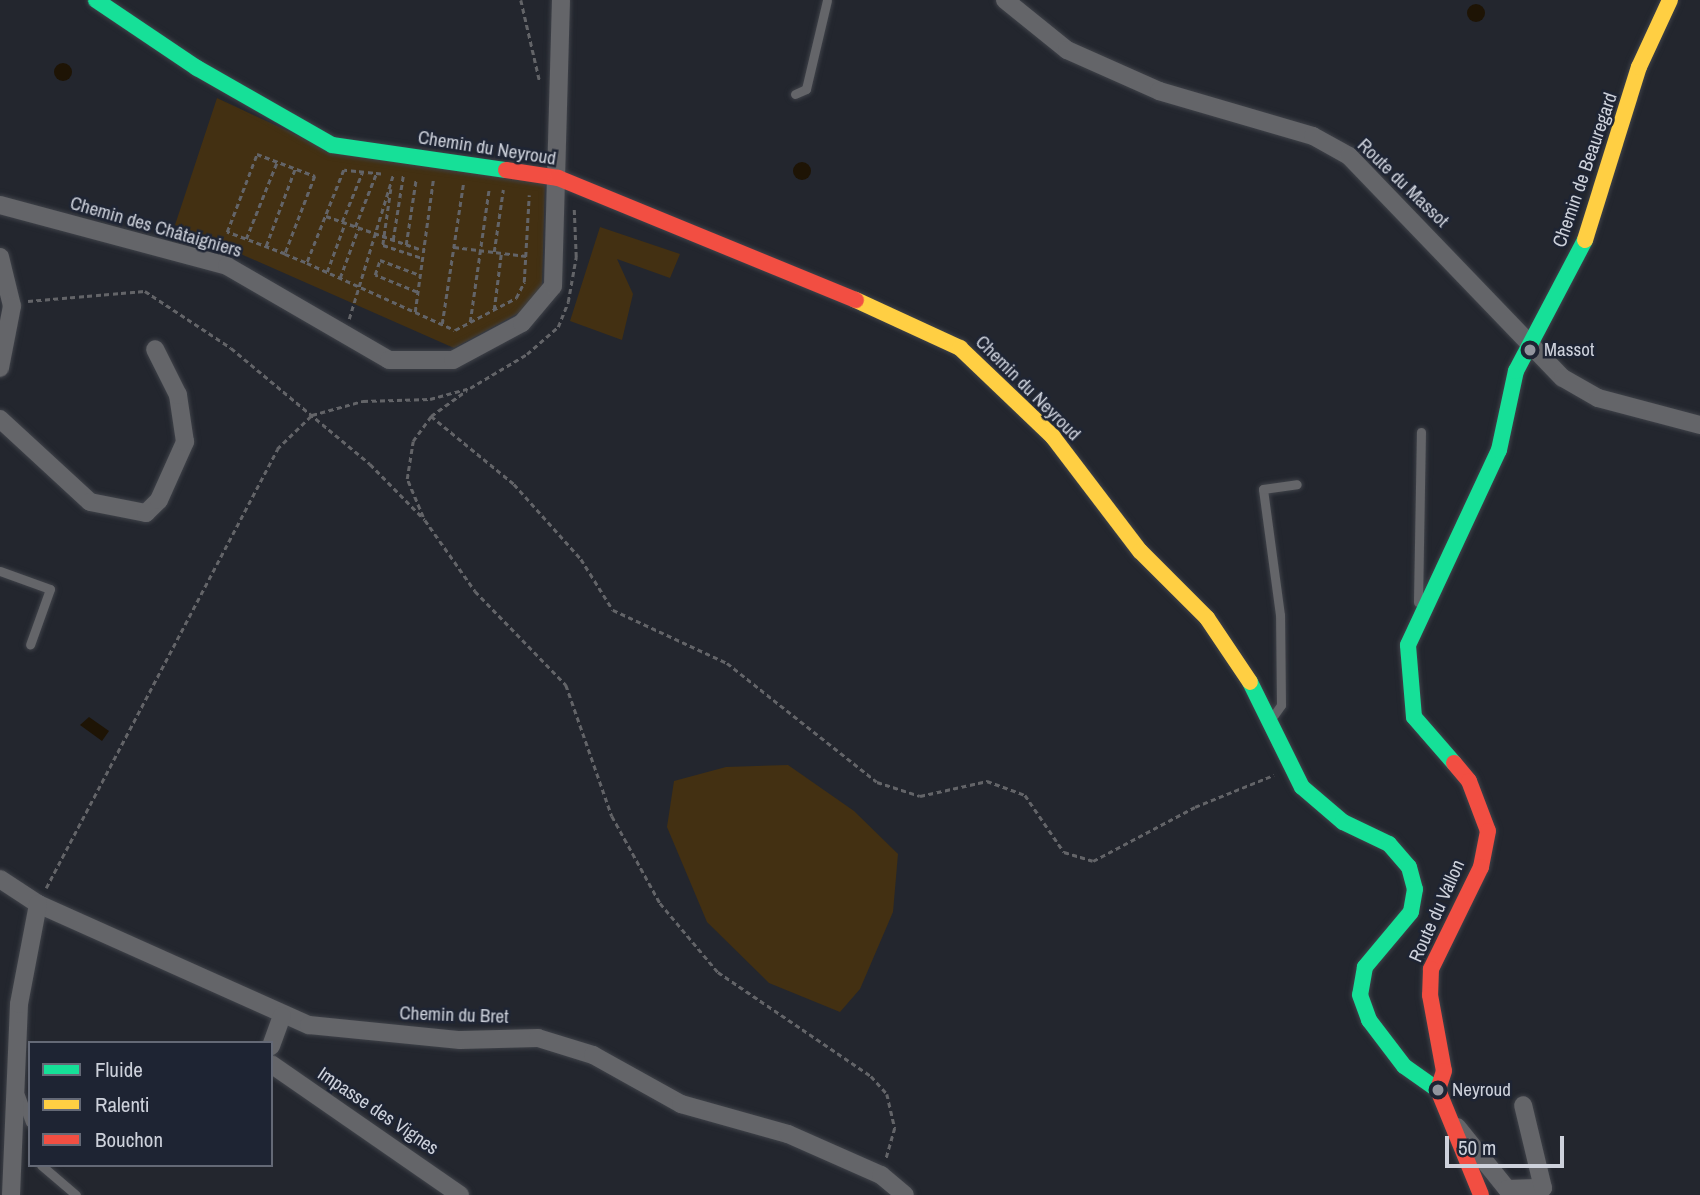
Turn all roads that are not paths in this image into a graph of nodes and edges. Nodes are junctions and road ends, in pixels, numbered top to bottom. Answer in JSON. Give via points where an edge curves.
{"nodes":[{"id":1,"x":96,"y":0,"type":"edge"},
{"id":2,"x":561,"y":0,"type":"edge"},
{"id":3,"x":827,"y":0,"type":"edge"},
{"id":4,"x":1005,"y":0,"type":"edge"},
{"id":5,"x":1670,"y":0,"type":"edge"},
{"id":6,"x":795,"y":94,"type":"dead end"},
{"id":7,"x":565,"y":182,"type":"junction"},
{"id":8,"x":0,"y":205,"type":"edge"},
{"id":9,"x":0,"y":257,"type":"edge"},
{"id":10,"x":155,"y":349,"type":"dead end"},
{"id":11,"x":1530,"y":349,"type":"junction"},
{"id":12,"x":0,"y":368,"type":"edge"},
{"id":13,"x":0,"y":419,"type":"edge"},
{"id":14,"x":1700,"y":425,"type":"edge"},
{"id":15,"x":1421,"y":432,"type":"dead end"},
{"id":16,"x":1297,"y":484,"type":"dead end"},
{"id":17,"x":0,"y":571,"type":"edge"},
{"id":18,"x":1420,"y":620,"type":"junction"},
{"id":19,"x":30,"y":645,"type":"dead end"},
{"id":20,"x":1271,"y":720,"type":"junction"},
{"id":21,"x":0,"y":879,"type":"edge"},
{"id":22,"x":38,"y":904,"type":"junction"},
{"id":23,"x":282,"y":1016,"type":"junction"},
{"id":24,"x":273,"y":1041,"type":"edge"},
{"id":25,"x":273,"y":1066,"type":"edge"},
{"id":26,"x":15,"y":1084,"type":"junction"},
{"id":27,"x":1438,"y":1090,"type":"junction"},
{"id":28,"x":1523,"y":1105,"type":"dead end"},
{"id":29,"x":28,"y":1117,"type":"edge"},
{"id":30,"x":1452,"y":1122,"type":"junction"},
{"id":31,"x":43,"y":1167,"type":"edge"},
{"id":32,"x":11,"y":1195,"type":"edge"},
{"id":33,"x":76,"y":1195,"type":"edge"},
{"id":34,"x":460,"y":1195,"type":"edge"},
{"id":35,"x":905,"y":1195,"type":"edge"},
{"id":36,"x":1481,"y":1195,"type":"edge"}],
"edges":[{"from":1,"to":7,"type":"street","name":"Chemin du Neyroud","via":[[197,68],[332,145]]},
{"from":2,"to":7,"type":"street","name":"Chemin des Châtaigniers"},
{"from":3,"to":6,"type":"lane","via":[[806,89]]},
{"from":4,"to":11,"type":"street","name":"Route du Massot","via":[[1078,55],[1159,91],[1313,136],[1349,156]]},
{"from":5,"to":11,"type":"street","name":"Chemin de Beauregard","via":[[1639,68],[1581,252]]},
{"from":7,"to":8,"type":"street","name":"Chemin des Châtaigniers","via":[[553,286],[522,323],[453,360],[418,364],[389,360],[227,266]]},
{"from":7,"to":20,"type":"street","name":"Chemin du Neyroud","via":[[902,317],[960,348],[1053,437],[1140,551],[1208,618]]},
{"from":9,"to":12,"type":"street","via":[[12,306]]},
{"from":10,"to":13,"type":"street","via":[[178,395],[184,442],[159,499],[146,513],[90,502]]},
{"from":11,"to":14,"type":"street","name":"Route du Massot","via":[[1598,398]]},
{"from":11,"to":18,"type":"street","name":"Route du Vallon","via":[[1516,371],[1499,450]]},
{"from":15,"to":18,"type":"lane"},
{"from":16,"to":20,"type":"lane","via":[[1263,489],[1280,615],[1281,705]]},
{"from":17,"to":19,"type":"lane","via":[[50,589]]},
{"from":18,"to":27,"type":"street","name":"Route du Vallon","via":[[1408,645],[1414,718],[1469,781],[1488,831],[1481,867],[1431,970],[1444,1071]]},
{"from":20,"to":27,"type":"street","name":"Chemin du Neyroud","via":[[1289,768],[1333,813],[1389,845],[1409,867],[1415,889],[1411,912],[1365,967],[1360,995],[1369,1020],[1404,1066]]},
{"from":21,"to":22,"type":"street","name":"Chemin du Bret"},
{"from":22,"to":23,"type":"street","name":"Chemin du Bret"},
{"from":22,"to":26,"type":"street","via":[[19,1004]]},
{"from":23,"to":24,"type":"street"},
{"from":23,"to":35,"type":"street","name":"Chemin du Bret","via":[[373,1033],[538,1038],[593,1055],[681,1104],[788,1134],[881,1175]]},
{"from":25,"to":34,"type":"street","name":"Impasse des Vignes"},
{"from":26,"to":29,"type":"lane"},
{"from":26,"to":32,"type":"street"},
{"from":27,"to":30,"type":"street"},
{"from":28,"to":30,"type":"street","via":[[1543,1188],[1507,1189]]},
{"from":30,"to":36,"type":"street"},
{"from":31,"to":33,"type":"lane"}]}
